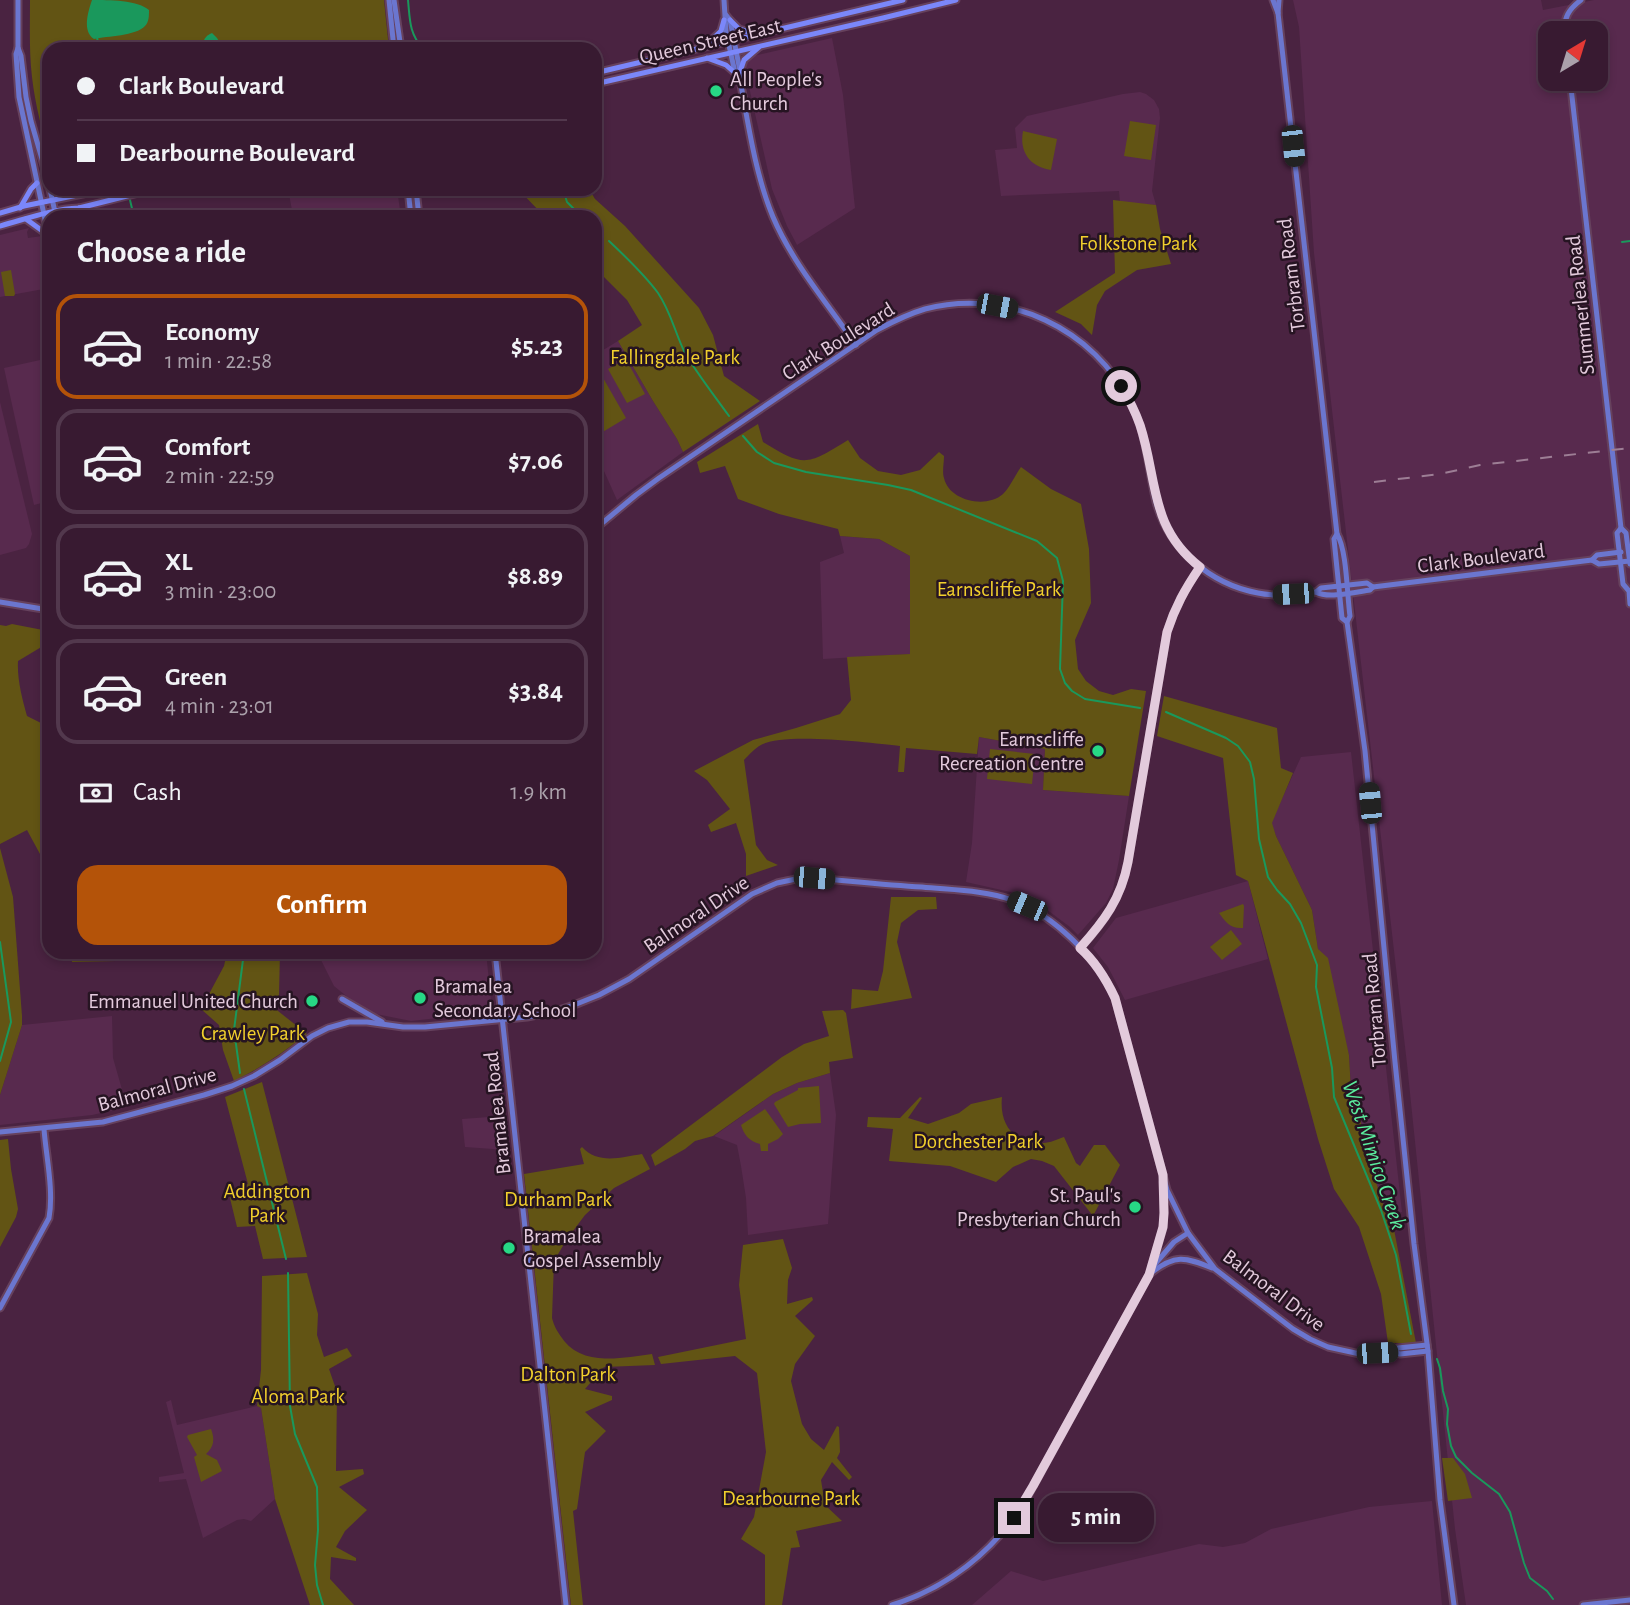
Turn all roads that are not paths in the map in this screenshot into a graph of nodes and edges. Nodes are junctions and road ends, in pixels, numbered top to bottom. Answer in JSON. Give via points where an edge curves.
{"nodes":[{"id":1,"x":18,"y":0,"type":"edge"},
{"id":2,"x":392,"y":0,"type":"edge"},
{"id":3,"x":724,"y":0,"type":"edge"},
{"id":4,"x":903,"y":0,"type":"edge"},
{"id":5,"x":956,"y":0,"type":"edge"},
{"id":6,"x":1273,"y":0,"type":"edge"},
{"id":7,"x":1279,"y":0,"type":"edge"},
{"id":8,"x":1581,"y":0,"type":"edge"},
{"id":9,"x":1278,"y":13,"type":"junction"},
{"id":10,"x":726,"y":18,"type":"junction"},
{"id":11,"x":1564,"y":21,"type":"edge"},
{"id":12,"x":758,"y":35,"type":"junction"},
{"id":13,"x":730,"y":41,"type":"junction"},
{"id":14,"x":394,"y":42,"type":"edge"},
{"id":15,"x":400,"y":42,"type":"edge"},
{"id":16,"x":760,"y":46,"type":"junction"},
{"id":17,"x":18,"y":48,"type":"junction"},
{"id":18,"x":700,"y":48,"type":"junction"},
{"id":19,"x":733,"y":52,"type":"junction"},
{"id":20,"x":707,"y":58,"type":"junction"},
{"id":21,"x":602,"y":71,"type":"edge"},
{"id":22,"x":737,"y":72,"type":"junction"},
{"id":23,"x":602,"y":82,"type":"edge"},
{"id":24,"x":1571,"y":91,"type":"edge"},
{"id":25,"x":42,"y":159,"type":"edge"},
{"id":26,"x":37,"y":183,"type":"junction"},
{"id":27,"x":51,"y":196,"type":"edge"},
{"id":28,"x":72,"y":196,"type":"edge"},
{"id":29,"x":127,"y":196,"type":"edge"},
{"id":30,"x":52,"y":200,"type":"junction"},
{"id":31,"x":41,"y":202,"type":"junction"},
{"id":32,"x":20,"y":208,"type":"junction"},
{"id":33,"x":79,"y":208,"type":"joint"},
{"id":34,"x":43,"y":210,"type":"edge"},
{"id":35,"x":54,"y":210,"type":"edge"},
{"id":36,"x":71,"y":210,"type":"edge"},
{"id":37,"x":0,"y":213,"type":"edge"},
{"id":38,"x":42,"y":215,"type":"edge"},
{"id":39,"x":26,"y":219,"type":"junction"},
{"id":40,"x":0,"y":226,"type":"edge"},
{"id":41,"x":42,"y":232,"type":"edge"},
{"id":42,"x":856,"y":345,"type":"junction"},
{"id":43,"x":602,"y":523,"type":"edge"},
{"id":44,"x":1621,"y":528,"type":"junction"},
{"id":45,"x":1337,"y":534,"type":"junction"},
{"id":46,"x":1629,"y":551,"type":"edge"},
{"id":47,"x":1619,"y":552,"type":"junction"},
{"id":48,"x":1592,"y":560,"type":"junction"},
{"id":49,"x":1620,"y":562,"type":"junction"},
{"id":50,"x":1630,"y":562,"type":"edge"},
{"id":51,"x":1200,"y":567,"type":"junction"},
{"id":52,"x":1346,"y":585,"type":"junction"},
{"id":53,"x":1338,"y":586,"type":"junction"},
{"id":54,"x":1373,"y":586,"type":"junction"},
{"id":55,"x":1629,"y":590,"type":"edge"},
{"id":56,"x":1316,"y":592,"type":"junction"},
{"id":57,"x":1347,"y":593,"type":"junction"},
{"id":58,"x":1339,"y":594,"type":"junction"},
{"id":59,"x":0,"y":602,"type":"edge"},
{"id":60,"x":1630,"y":604,"type":"edge"},
{"id":61,"x":42,"y":609,"type":"edge"},
{"id":62,"x":1347,"y":622,"type":"junction"},
{"id":63,"x":1080,"y":948,"type":"junction"},
{"id":64,"x":496,"y":959,"type":"edge"},
{"id":65,"x":341,"y":999,"type":"dead end"},
{"id":66,"x":502,"y":1019,"type":"junction"},
{"id":67,"x":388,"y":1025,"type":"junction"},
{"id":68,"x":44,"y":1129,"type":"junction"},
{"id":69,"x":0,"y":1132,"type":"edge"},
{"id":70,"x":1163,"y":1175,"type":"junction"},
{"id":71,"x":1188,"y":1233,"type":"junction"},
{"id":72,"x":1215,"y":1269,"type":"junction"},
{"id":73,"x":1149,"y":1275,"type":"junction"},
{"id":74,"x":0,"y":1308,"type":"edge"},
{"id":75,"x":1427,"y":1348,"type":"junction"},
{"id":76,"x":1630,"y":1600,"type":"edge"},
{"id":77,"x":566,"y":1605,"type":"edge"},
{"id":78,"x":892,"y":1605,"type":"edge"},
{"id":79,"x":1454,"y":1605,"type":"edge"},
{"id":80,"x":1583,"y":1605,"type":"edge"}],
"edges":[{"from":1,"to":17,"type":"street"},
{"from":2,"to":14,"type":"street"},
{"from":2,"to":15,"type":"street"},
{"from":3,"to":10,"type":"street"},
{"from":4,"to":12,"type":"main road","name":"Queen Street East"},
{"from":5,"to":16,"type":"main road","name":"Queen Street East"},
{"from":6,"to":9,"type":"street","name":"Torbram Road"},
{"from":7,"to":9,"type":"street","name":"Torbram Road"},
{"from":8,"to":11,"type":"street"},
{"from":9,"to":45,"type":"street","name":"Torbram Road"},
{"from":10,"to":12,"type":"main road","via":[[739,29]]},
{"from":10,"to":13,"type":"street"},
{"from":10,"to":18,"type":"main road","via":[[717,36]]},
{"from":12,"to":13,"type":"main road","name":"Queen Street East"},
{"from":13,"to":18,"type":"main road","name":"Queen Street East"},
{"from":13,"to":19,"type":"street"},
{"from":16,"to":19,"type":"main road","name":"Queen Street East"},
{"from":16,"to":22,"type":"main road"},
{"from":17,"to":25,"type":"street"},
{"from":17,"to":26,"type":"street","via":[[19,97]]},
{"from":18,"to":21,"type":"main road","name":"Queen Street East"},
{"from":19,"to":20,"type":"main road","name":"Queen Street East"},
{"from":19,"to":22,"type":"street"},
{"from":20,"to":22,"type":"main road"},
{"from":20,"to":23,"type":"main road","name":"Queen Street East"},
{"from":22,"to":42,"type":"street","via":[[773,218]]},
{"from":24,"to":44,"type":"street","name":"Summerlea Road"},
{"from":26,"to":31,"type":"street"},
{"from":26,"to":32,"type":"main road"},
{"from":27,"to":30,"type":"street"},
{"from":28,"to":30,"type":"main road"},
{"from":29,"to":33,"type":"main road"},
{"from":30,"to":31,"type":"main road"},
{"from":30,"to":35,"type":"street"},
{"from":31,"to":32,"type":"main road"},
{"from":31,"to":34,"type":"street"},
{"from":32,"to":37,"type":"main road"},
{"from":33,"to":36,"type":"main road"},
{"from":38,"to":39,"type":"main road"},
{"from":39,"to":40,"type":"main road"},
{"from":39,"to":41,"type":"main road"},
{"from":42,"to":43,"type":"street","name":"Clark Boulevard","via":[[659,478]]},
{"from":42,"to":51,"type":"street","name":"Clark Boulevard","via":[[900,318],[955,304],[1023,311],[1059,326],[1098,355],[1121,386],[1140,426],[1164,522],[1180,548]]},
{"from":44,"to":46,"type":"street","name":"Summerlea Road"},
{"from":44,"to":47,"type":"street","name":"Summerlea Road","via":[[1617,533]]},
{"from":45,"to":52,"type":"street","name":"Torbram Road"},
{"from":45,"to":53,"type":"street","name":"Torbram Road"},
{"from":46,"to":47,"type":"street","name":"Clark Boulevard"},
{"from":46,"to":50,"type":"street","name":"Summerlea Road"},
{"from":47,"to":48,"type":"street","name":"Clark Boulevard"},
{"from":47,"to":49,"type":"street","name":"Summerlea Road"},
{"from":48,"to":49,"type":"street","name":"Clark Boulevard"},
{"from":48,"to":54,"type":"street","name":"Clark Boulevard"},
{"from":49,"to":50,"type":"street","name":"Clark Boulevard"},
{"from":49,"to":55,"type":"street","name":"Summerlea Road","via":[[1623,584]]},
{"from":51,"to":56,"type":"street","name":"Clark Boulevard","via":[[1258,593]]},
{"from":51,"to":63,"type":"street","via":[[1181,596],[1167,632],[1123,883],[1110,912]]},
{"from":52,"to":53,"type":"street","name":"Clark Boulevard"},
{"from":52,"to":54,"type":"street","name":"Clark Boulevard"},
{"from":52,"to":57,"type":"street","name":"Torbram Road"},
{"from":53,"to":56,"type":"street","name":"Clark Boulevard"},
{"from":53,"to":58,"type":"street","name":"Torbram Road"},
{"from":54,"to":57,"type":"street","name":"Clark Boulevard"},
{"from":55,"to":60,"type":"street","name":"Summerlea Road"},
{"from":56,"to":58,"type":"street","name":"Clark Boulevard"},
{"from":57,"to":58,"type":"street","name":"Clark Boulevard"},
{"from":57,"to":62,"type":"street","name":"Torbram Road"},
{"from":58,"to":62,"type":"street","name":"Torbram Road","via":[[1342,618]]},
{"from":59,"to":61,"type":"street"},
{"from":62,"to":75,"type":"street","name":"Torbram Road","via":[[1365,751]]},
{"from":63,"to":66,"type":"street","name":"Balmoral Drive","via":[[1048,919],[1002,897],[796,879],[751,894],[629,979],[598,995],[553,1012]]},
{"from":63,"to":70,"type":"street","name":"Balmoral Drive","via":[[1104,976],[1115,998]]},
{"from":64,"to":66,"type":"street","name":"Bramalea Road"},
{"from":65,"to":67,"type":"street"},
{"from":66,"to":67,"type":"street","name":"Balmoral Drive","via":[[414,1028]]},
{"from":66,"to":77,"type":"street","name":"Bramalea Road"},
{"from":67,"to":68,"type":"street","name":"Balmoral Drive","via":[[359,1021],[338,1025],[232,1086],[111,1120]]},
{"from":68,"to":69,"type":"street","name":"Balmoral Drive"},
{"from":68,"to":74,"type":"street","via":[[49,1218]]},
{"from":70,"to":71,"type":"street","name":"Balmoral Drive"},
{"from":70,"to":73,"type":"street","via":[[1163,1227]]},
{"from":71,"to":72,"type":"street","name":"Balmoral Drive"},
{"from":71,"to":73,"type":"street","via":[[1169,1247]]},
{"from":72,"to":73,"type":"street","via":[[1182,1258]]},
{"from":72,"to":75,"type":"street","name":"Balmoral Drive","via":[[1319,1344],[1360,1354],[1400,1354]]},
{"from":73,"to":78,"type":"street","via":[[1010,1523],[955,1575]]},
{"from":75,"to":79,"type":"street","name":"Torbram Road"},
{"from":76,"to":80,"type":"street"}]}
